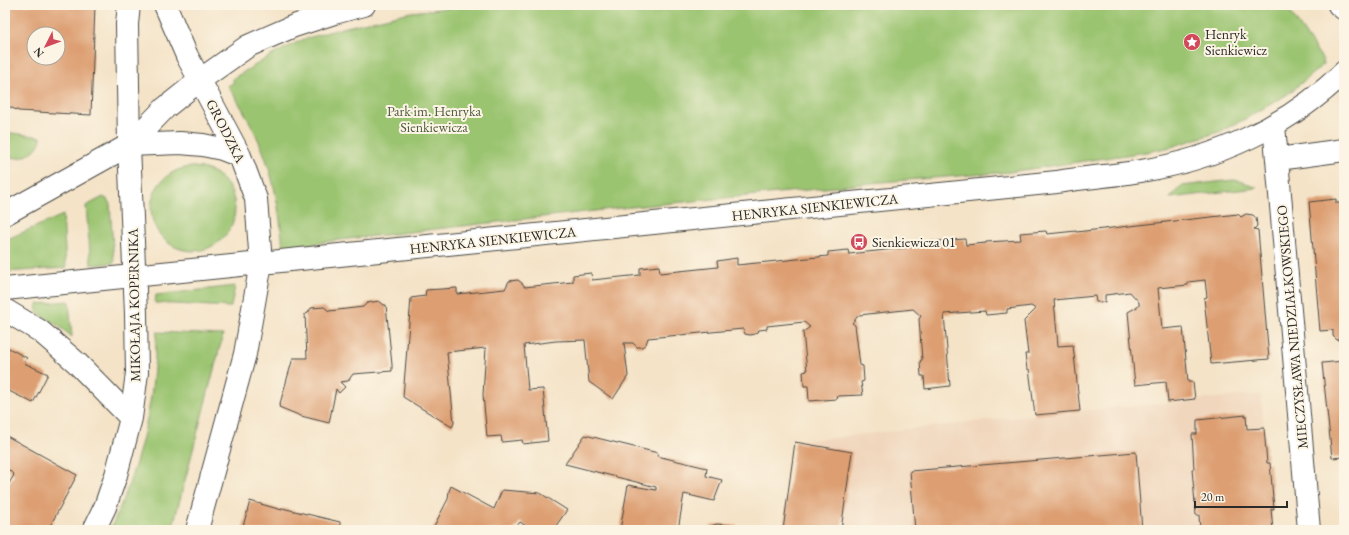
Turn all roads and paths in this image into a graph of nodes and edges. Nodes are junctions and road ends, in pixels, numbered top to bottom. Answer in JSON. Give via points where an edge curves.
{"nodes":[{"id":1,"x":129,"y":5,"type":"edge"},
{"id":2,"x":165,"y":5,"type":"edge"},
{"id":3,"x":364,"y":5,"type":"edge"},
{"id":4,"x":1340,"y":5,"type":"edge"},
{"id":5,"x":1344,"y":9,"type":"edge"},
{"id":6,"x":1344,"y":72,"type":"edge"},
{"id":7,"x":200,"y":80,"type":"junction"},
{"id":8,"x":1274,"y":124,"type":"junction"},
{"id":9,"x":129,"y":145,"type":"junction"},
{"id":10,"x":1344,"y":150,"type":"edge"},
{"id":11,"x":240,"y":156,"type":"junction"},
{"id":12,"x":1278,"y":159,"type":"junction"},
{"id":13,"x":5,"y":214,"type":"edge"},
{"id":14,"x":261,"y":264,"type":"junction"},
{"id":15,"x":135,"y":277,"type":"junction"},
{"id":16,"x":5,"y":289,"type":"edge"},
{"id":17,"x":5,"y":310,"type":"edge"},
{"id":18,"x":131,"y":418,"type":"junction"},
{"id":19,"x":94,"y":530,"type":"edge"},
{"id":20,"x":197,"y":530,"type":"edge"},
{"id":21,"x":1309,"y":530,"type":"edge"}],
"edges":[{"from":1,"to":9,"type":"main road"},
{"from":2,"to":7,"type":"main road","name":"GRODZKA"},
{"from":3,"to":7,"type":"main road","via":[[261,39]]},
{"from":4,"to":5,"type":"main road"},
{"from":6,"to":8,"type":"main road","name":"HENRYKA SIENKIEWICZA","via":[[1316,97]]},
{"from":7,"to":9,"type":"main road","via":[[165,108]]},
{"from":7,"to":11,"type":"main road","name":"GRODZKA"},
{"from":8,"to":12,"type":"main road","name":"MIECZYSŁAWA NIEDZIAŁKOWSKIEGO"},
{"from":8,"to":14,"type":"main road","name":"HENRYKA SIENKIEWICZA","via":[[1226,148],[1142,171],[1057,182]]},
{"from":9,"to":11,"type":"main road","via":[[203,145]]},
{"from":9,"to":13,"type":"main road"},
{"from":9,"to":15,"type":"main road","name":"MIKOŁAJA KOPERNIKA"},
{"from":10,"to":12,"type":"main road"},
{"from":11,"to":14,"type":"main road","name":"GRODZKA","via":[[256,199]]},
{"from":12,"to":21,"type":"main road","name":"MIECZYSŁAWA NIEDZIAŁKOWSKIEGO"},
{"from":14,"to":15,"type":"main road","name":"HENRYKA SIENKIEWICZA"},
{"from":14,"to":20,"type":"main road","via":[[245,354]]},
{"from":15,"to":16,"type":"main road","name":"HENRYKA SIENKIEWICZA"},
{"from":15,"to":18,"type":"main road","name":"MIKOŁAJA KOPERNIKA","via":[[137,373]]},
{"from":17,"to":18,"type":"main road","via":[[40,331],[77,363]]},
{"from":18,"to":19,"type":"main road","name":"MIKOŁAJA KOPERNIKA","via":[[116,475]]}]}
